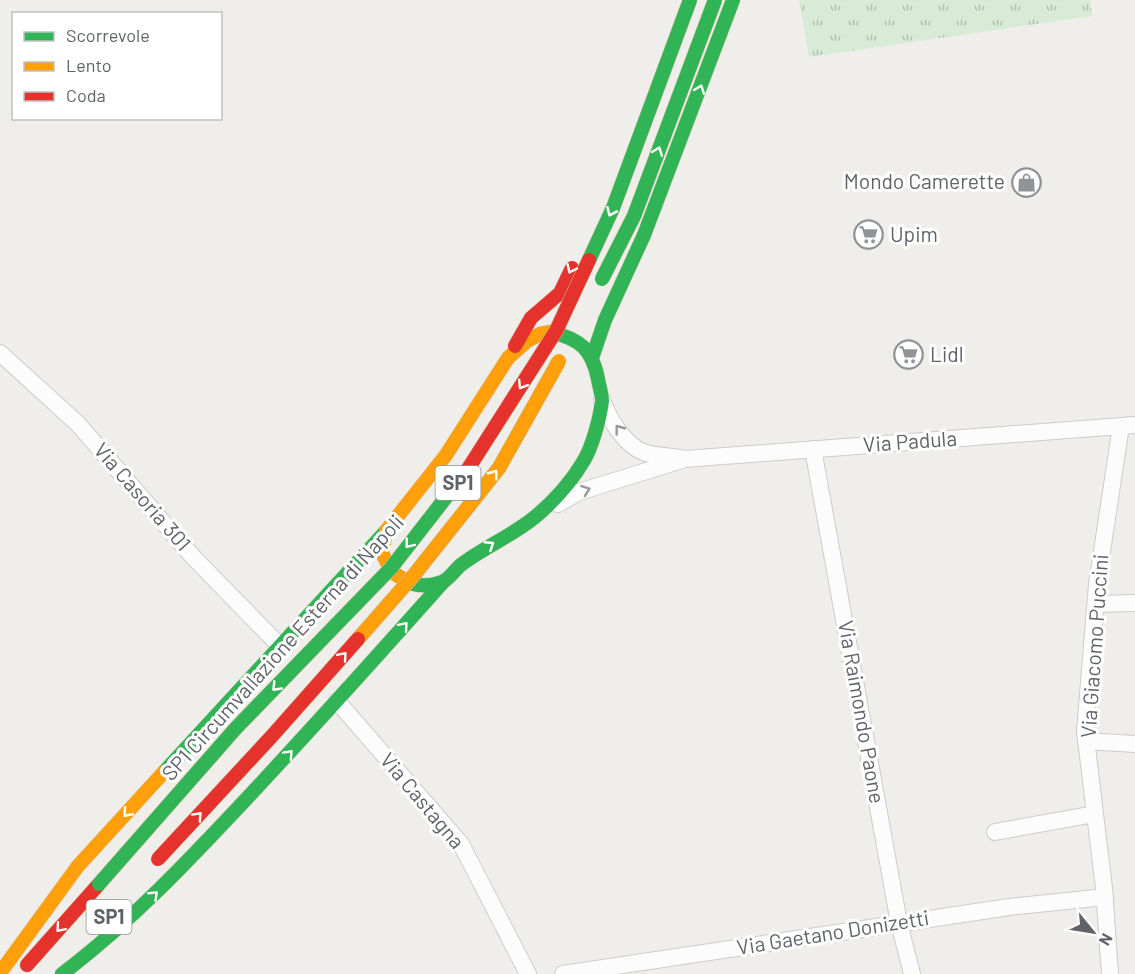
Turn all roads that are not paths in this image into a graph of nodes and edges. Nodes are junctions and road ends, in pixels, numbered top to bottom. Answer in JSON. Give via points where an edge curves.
{"nodes":[{"id":1,"x":678,"y":0,"type":"edge"},
{"id":2,"x":690,"y":0,"type":"edge"},
{"id":3,"x":715,"y":0,"type":"edge"},
{"id":4,"x":733,"y":0,"type":"edge"},
{"id":5,"x":594,"y":295,"type":"dead end"},
{"id":6,"x":579,"y":325,"type":"dead end"},
{"id":7,"x":0,"y":353,"type":"edge"},
{"id":8,"x":508,"y":358,"type":"junction"},
{"id":9,"x":592,"y":358,"type":"junction"},
{"id":10,"x":602,"y":400,"type":"junction"},
{"id":11,"x":1128,"y":425,"type":"edge"},
{"id":12,"x":813,"y":449,"type":"junction"},
{"id":13,"x":685,"y":459,"type":"junction"},
{"id":14,"x":535,"y":518,"type":"junction"},
{"id":15,"x":386,"y":531,"type":"junction"},
{"id":16,"x":444,"y":581,"type":"junction"},
{"id":17,"x":1135,"y":603,"type":"edge"},
{"id":18,"x":1096,"y":604,"type":"junction"},
{"id":19,"x":280,"y":646,"type":"junction"},
{"id":20,"x":337,"y":701,"type":"junction"},
{"id":21,"x":1086,"y":741,"type":"junction"},
{"id":22,"x":1135,"y":744,"type":"edge"},
{"id":23,"x":1095,"y":814,"type":"junction"},
{"id":24,"x":995,"y":832,"type":"dead end"},
{"id":25,"x":154,"y":864,"type":"dead end"},
{"id":26,"x":1105,"y":897,"type":"junction"},
{"id":27,"x":113,"y":912,"type":"dead end"},
{"id":28,"x":899,"y":923,"type":"junction"},
{"id":29,"x":0,"y":973,"type":"edge"},
{"id":30,"x":20,"y":974,"type":"edge"},
{"id":31,"x":62,"y":974,"type":"edge"},
{"id":32,"x":528,"y":974,"type":"edge"},
{"id":33,"x":562,"y":974,"type":"edge"},
{"id":34,"x":912,"y":974,"type":"edge"},
{"id":35,"x":1110,"y":974,"type":"edge"}],
"edges":[{"from":1,"to":8,"type":"main road","one_way":true,"via":[[620,164],[560,293],[531,318]]},
{"from":2,"to":30,"type":"main road","name":"SP1 Circumvallazione Esterna di Napoli","number":"SP1","one_way":true,"bridge":true,"via":[[613,208],[556,331],[470,467],[391,567],[236,728]]},
{"from":5,"to":3,"type":"main road","one_way":true,"bridge":true,"via":[[634,216]]},
{"from":9,"to":4,"type":"main road","one_way":true,"via":[[644,235]]},
{"from":25,"to":6,"type":"main road","number":"SP1","one_way":true,"bridge":true,"via":[[414,575],[499,468]]},
{"from":7,"to":19,"type":"street","name":"Via Casoria 301","via":[[78,424],[194,558]]},
{"from":8,"to":9,"type":"main road","via":[[527,340],[551,332],[569,336]]},
{"from":8,"to":15,"type":"main road","via":[[446,455]]},
{"from":9,"to":10,"type":"main road"},
{"from":13,"to":10,"type":"street","name":"Via Padula","one_way":true,"via":[[638,449],[607,414]]},
{"from":10,"to":14,"type":"main road","via":[[584,461]]},
{"from":11,"to":12,"type":"street","name":"Via Padula"},
{"from":11,"to":18,"type":"street","name":"Via Giacomo Puccini"},
{"from":12,"to":13,"type":"street","name":"Via Padula"},
{"from":12,"to":28,"type":"street","name":"Via Raimondo Paone"},
{"from":14,"to":13,"type":"street","name":"Via Padula","one_way":true,"via":[[579,492]]},
{"from":16,"to":14,"type":"main road","one_way":true,"via":[[460,565]]},
{"from":15,"to":16,"type":"main road","via":[[382,554],[392,572],[411,584]]},
{"from":15,"to":19,"type":"main road"},
{"from":20,"to":16,"type":"main road","one_way":true},
{"from":17,"to":18,"type":"street"},
{"from":18,"to":21,"type":"street","name":"Via Giacomo Puccini"},
{"from":19,"to":29,"type":"main road","one_way":true,"via":[[78,866]]},
{"from":31,"to":20,"type":"main road","one_way":true,"via":[[98,949],[181,869]]},
{"from":20,"to":32,"type":"street","name":"Via Castagna","via":[[461,844]]},
{"from":21,"to":22,"type":"street"},
{"from":21,"to":23,"type":"street","name":"Via Giacomo Puccini"},
{"from":23,"to":24,"type":"street"},
{"from":23,"to":26,"type":"street","name":"Via Giacomo Puccini"},
{"from":26,"to":28,"type":"street","name":"Via Gaetano Donizetti"},
{"from":26,"to":35,"type":"street","name":"Via Giacomo Puccini"},
{"from":27,"to":31,"type":"main road","number":"SP1"},
{"from":28,"to":33,"type":"street","name":"Via Gaetano Donizetti"},
{"from":28,"to":34,"type":"street","name":"Via Raimondo Paone"}]}
